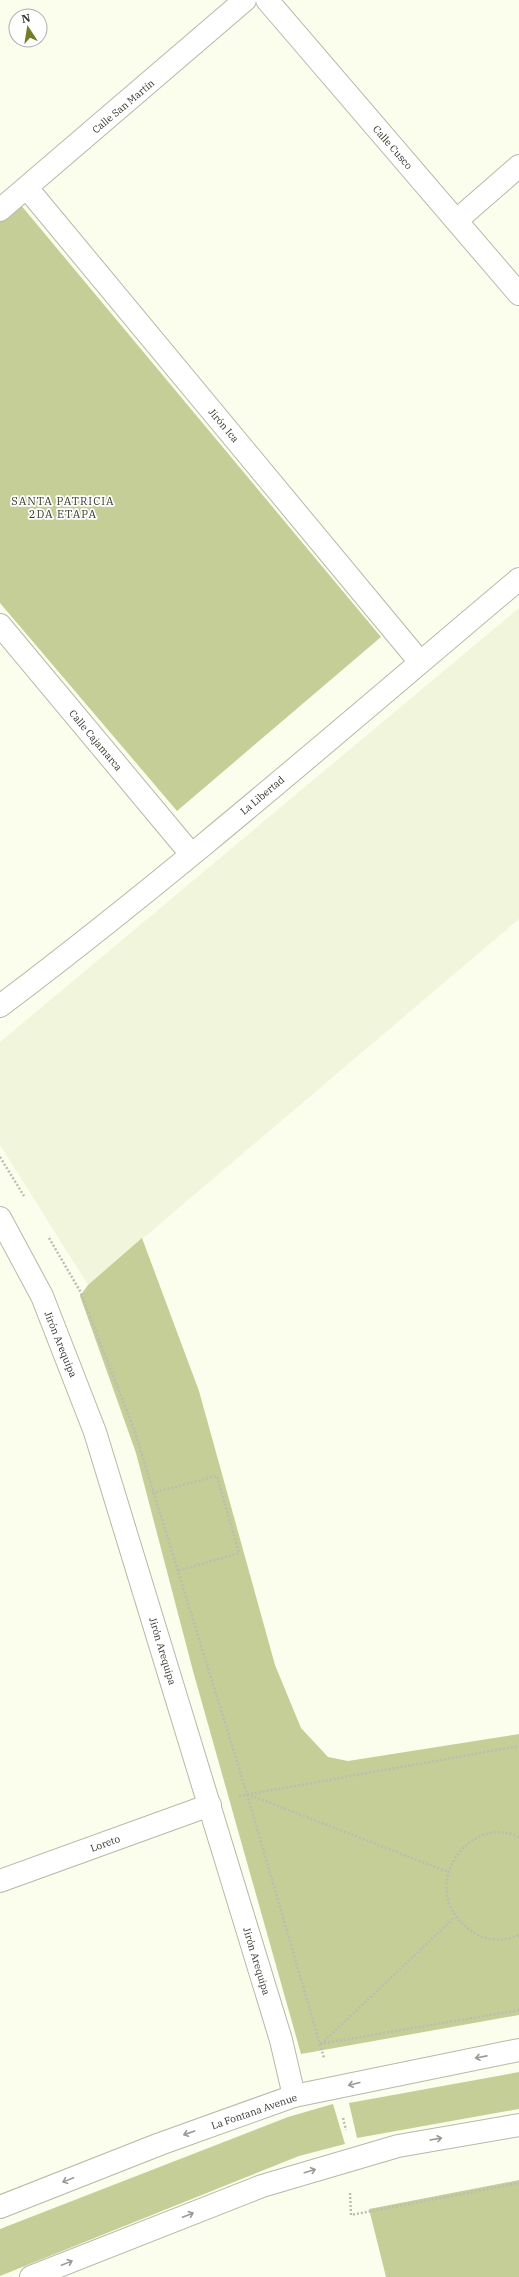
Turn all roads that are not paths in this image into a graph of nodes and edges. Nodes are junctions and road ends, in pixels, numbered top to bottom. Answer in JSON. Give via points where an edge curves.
{"nodes":[{"id":1,"x":245,"y":0,"type":"edge"},
{"id":2,"x":267,"y":0,"type":"edge"},
{"id":3,"x":519,"y":166,"type":"edge"},
{"id":4,"x":27,"y":188,"type":"junction"},
{"id":5,"x":0,"y":210,"type":"edge"},
{"id":6,"x":457,"y":220,"type":"junction"},
{"id":7,"x":519,"y":294,"type":"edge"},
{"id":8,"x":519,"y":579,"type":"edge"},
{"id":9,"x":0,"y":626,"type":"edge"},
{"id":10,"x":420,"y":662,"type":"junction"},
{"id":11,"x":191,"y":854,"type":"junction"},
{"id":12,"x":0,"y":1006,"type":"edge"},
{"id":13,"x":0,"y":1218,"type":"edge"},
{"id":14,"x":210,"y":1805,"type":"junction"},
{"id":15,"x":0,"y":1881,"type":"edge"},
{"id":16,"x":519,"y":2050,"type":"edge"},
{"id":17,"x":294,"y":2096,"type":"junction"},
{"id":18,"x":519,"y":2125,"type":"edge"},
{"id":19,"x":0,"y":2207,"type":"edge"},
{"id":20,"x":31,"y":2277,"type":"edge"}],
"edges":[{"from":1,"to":4,"type":"street","name":"Calle San Martín"},
{"from":2,"to":6,"type":"street","name":"Calle Cusco"},
{"from":3,"to":6,"type":"street"},
{"from":4,"to":5,"type":"street","name":"Calle San Martín"},
{"from":4,"to":10,"type":"street","name":"Jirón Ica"},
{"from":6,"to":7,"type":"street","name":"Calle Cusco"},
{"from":8,"to":10,"type":"street","name":"La Libertad"},
{"from":9,"to":11,"type":"street","name":"Calle Cajamarca"},
{"from":10,"to":11,"type":"street","name":"La Libertad"},
{"from":11,"to":12,"type":"street","name":"La Libertad","via":[[77,948]]},
{"from":13,"to":14,"type":"street","name":"Jirón Arequipa","via":[[42,1296],[95,1432]]},
{"from":14,"to":15,"type":"street","name":"Loreto"},
{"from":14,"to":17,"type":"street","name":"Jirón Arequipa","via":[[281,2040]]},
{"from":16,"to":17,"type":"street","name":"La Fontana Avenue","one_way":true},
{"from":17,"to":19,"type":"street","name":"La Fontana Avenue","one_way":true,"via":[[160,2144]]},
{"from":20,"to":18,"type":"street","one_way":true,"via":[[262,2186],[398,2146]]}]}
